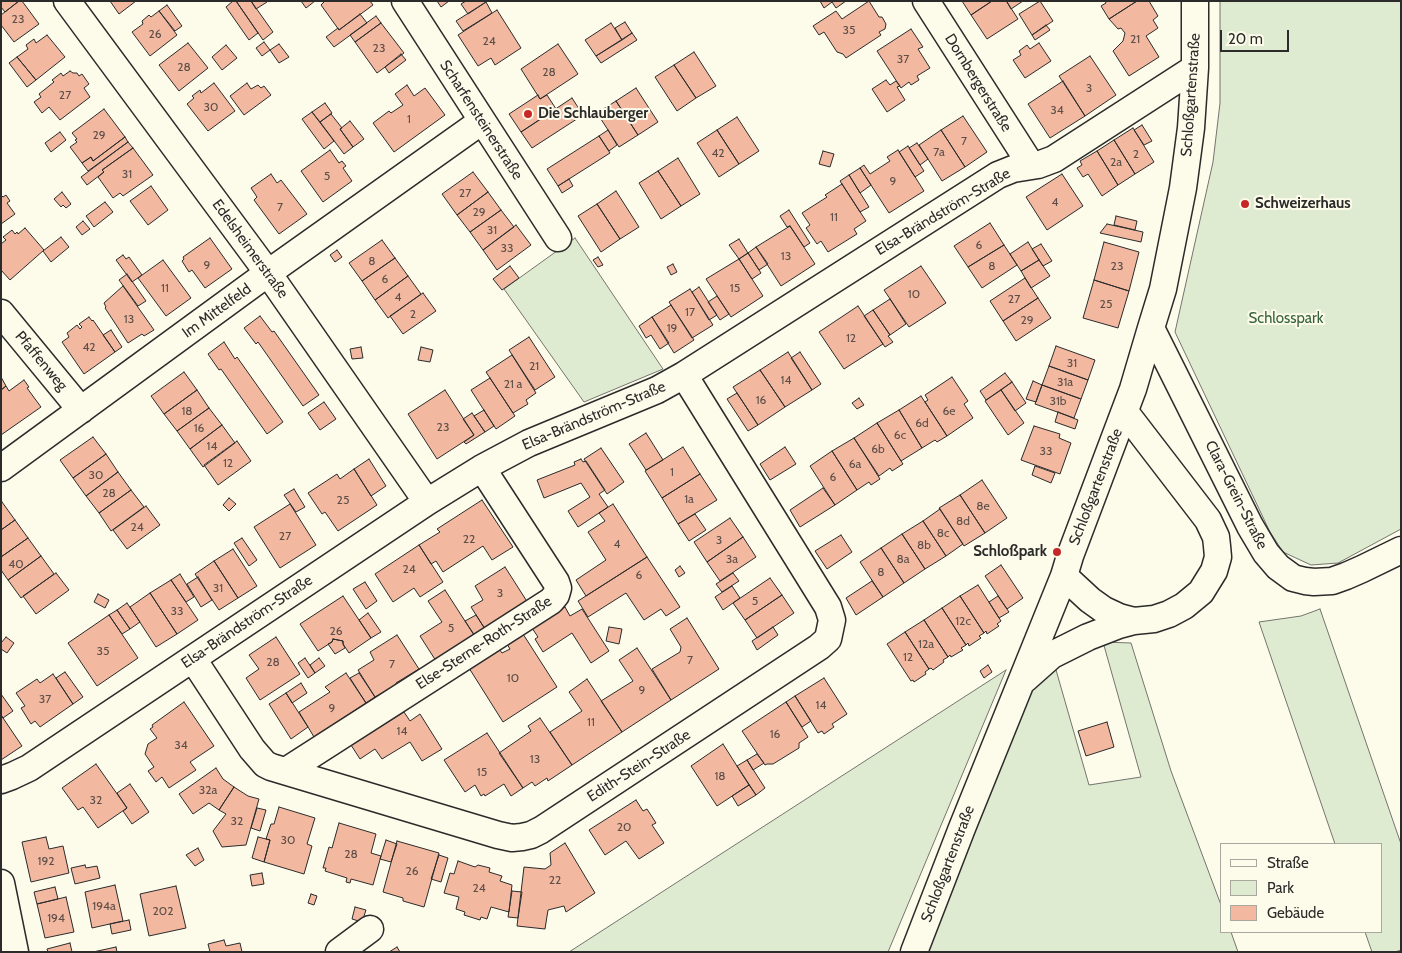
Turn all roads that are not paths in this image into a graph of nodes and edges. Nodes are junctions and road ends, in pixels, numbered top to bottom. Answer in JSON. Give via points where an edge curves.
{"nodes":[{"id":1,"x":67,"y":1,"type":"edge"},
{"id":2,"x":405,"y":1,"type":"edge"},
{"id":3,"x":926,"y":1,"type":"edge"},
{"id":4,"x":1195,"y":1,"type":"edge"},
{"id":5,"x":1195,"y":68,"type":"junction"},
{"id":6,"x":482,"y":121,"type":"junction"},
{"id":7,"x":1030,"y":166,"type":"junction"},
{"id":8,"x":558,"y":238,"type":"dead end"},
{"id":9,"x":268,"y":273,"type":"junction"},
{"id":10,"x":1,"y":313,"type":"edge"},
{"id":11,"x":1151,"y":328,"type":"junction"},
{"id":12,"x":684,"y":375,"type":"junction"},
{"id":13,"x":81,"y":410,"type":"junction"},
{"id":14,"x":1125,"y":412,"type":"junction"},
{"id":15,"x":1,"y":468,"type":"edge"},
{"id":16,"x":482,"y":468,"type":"junction"},
{"id":17,"x":427,"y":502,"type":"junction"},
{"id":18,"x":1401,"y":550,"type":"edge"},
{"id":19,"x":1064,"y":576,"type":"junction"},
{"id":20,"x":1134,"y":621,"type":"junction"},
{"id":21,"x":193,"y":658,"type":"junction"},
{"id":22,"x":1021,"y":682,"type":"junction"},
{"id":23,"x":286,"y":771,"type":"junction"},
{"id":24,"x":1,"y":780,"type":"edge"},
{"id":25,"x":1,"y":883,"type":"edge"},
{"id":26,"x":370,"y":929,"type":"dead end"},
{"id":27,"x":15,"y":952,"type":"edge"},
{"id":28,"x":339,"y":952,"type":"edge"},
{"id":29,"x":914,"y":952,"type":"edge"}],
"edges":[{"from":1,"to":9,"type":"street","name":"Edelsheimerstraße"},
{"from":2,"to":6,"type":"street","name":"Scharfensteinerstraße"},
{"from":3,"to":7,"type":"street","name":"Dornbergerstraße"},
{"from":4,"to":5,"type":"street","name":"Schloßgartenstraße"},
{"from":5,"to":7,"type":"street","name":"Elsa-Brändström-Straße","via":[[1054,159]]},
{"from":5,"to":11,"type":"street","name":"Schloßgartenstraße","via":[[1183,188],[1167,272]]},
{"from":6,"to":8,"type":"street","name":"Scharfensteinerstraße"},
{"from":6,"to":9,"type":"street","name":"Im Mittelfeld"},
{"from":7,"to":12,"type":"street","name":"Elsa-Brändström-Straße","via":[[998,175]]},
{"from":9,"to":13,"type":"street","name":"Im Mittelfeld"},
{"from":9,"to":17,"type":"street","name":"Edelsheimerstraße"},
{"from":10,"to":13,"type":"street","name":"Pfaffenweg"},
{"from":11,"to":14,"type":"street","name":"Schloßgartenstraße"},
{"from":11,"to":18,"type":"street","name":"Clara-Grein-Straße","via":[[1250,526],[1278,567],[1305,581],[1332,581]]},
{"from":12,"to":16,"type":"street","name":"Elsa-Brändström-Straße","via":[[657,390],[529,443]]},
{"from":12,"to":23,"type":"street","name":"Edith-Stein-Straße","via":[[828,607],[832,620],[828,639],[531,835],[512,838],[498,835]]},
{"from":13,"to":15,"type":"street","name":"Im Mittelfeld"},
{"from":14,"to":19,"type":"street","name":"Schloßgartenstraße"},
{"from":14,"to":20,"type":"street","via":[[1208,520],[1216,538],[1218,557],[1214,571],[1192,601],[1169,614]]},
{"from":16,"to":17,"type":"street","name":"Elsa-Brändström-Straße"},
{"from":16,"to":23,"type":"street","name":"Else-Sterne-Roth-Straße","via":[[556,582],[556,595]]},
{"from":17,"to":21,"type":"street","name":"Elsa-Brändström-Straße"},
{"from":19,"to":20,"type":"street","via":[[1104,610]]},
{"from":19,"to":22,"type":"street","name":"Schloßgartenstraße"},
{"from":20,"to":22,"type":"street","via":[[1104,630],[1060,651]]},
{"from":21,"to":23,"type":"street","name":"Edith-Stein-Straße","via":[[252,749],[265,764]]},
{"from":21,"to":24,"type":"street","name":"Elsa-Brändström-Straße","via":[[29,768]]},
{"from":22,"to":29,"type":"street","name":"Schloßgartenstraße"},
{"from":25,"to":27,"type":"street"},
{"from":26,"to":28,"type":"street"}]}
